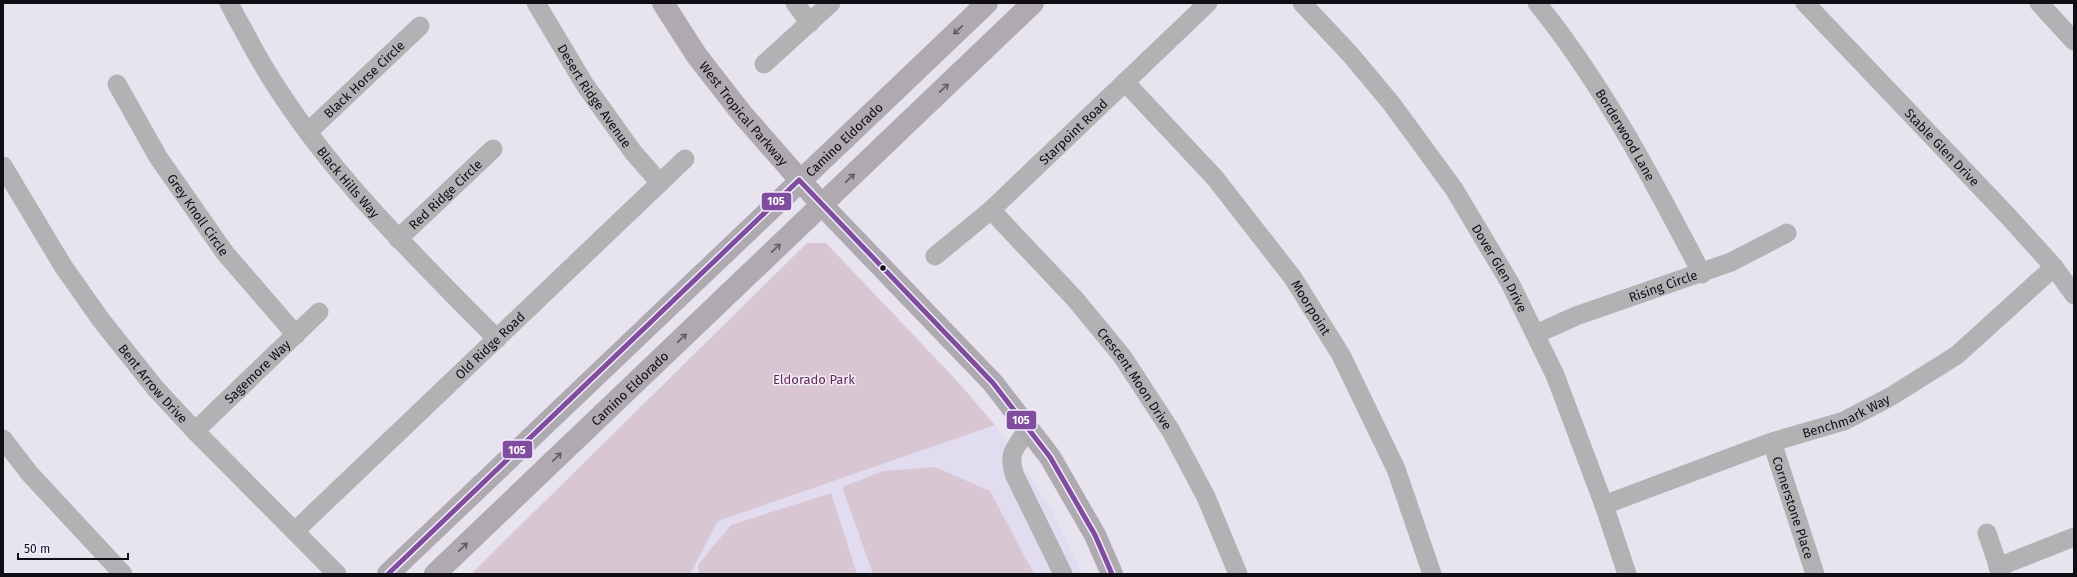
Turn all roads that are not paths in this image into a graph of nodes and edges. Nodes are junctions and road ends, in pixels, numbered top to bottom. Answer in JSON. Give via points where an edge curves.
{"nodes":[{"id":1,"x":536,"y":3,"type":"edge"},
{"id":2,"x":663,"y":3,"type":"edge"},
{"id":3,"x":795,"y":3,"type":"edge"},
{"id":4,"x":831,"y":3,"type":"edge"},
{"id":5,"x":987,"y":3,"type":"edge"},
{"id":6,"x":1033,"y":3,"type":"edge"},
{"id":7,"x":1208,"y":3,"type":"edge"},
{"id":8,"x":1302,"y":3,"type":"edge"},
{"id":9,"x":1537,"y":3,"type":"edge"},
{"id":10,"x":1805,"y":3,"type":"edge"},
{"id":11,"x":2039,"y":3,"type":"edge"},
{"id":12,"x":233,"y":4,"type":"edge"},
{"id":13,"x":810,"y":23,"type":"junction"},
{"id":14,"x":420,"y":26,"type":"dead end"},
{"id":15,"x":2074,"y":41,"type":"edge"},
{"id":16,"x":764,"y":64,"type":"dead end"},
{"id":17,"x":1125,"y":82,"type":"junction"},
{"id":18,"x":117,"y":84,"type":"dead end"},
{"id":19,"x":308,"y":132,"type":"junction"},
{"id":20,"x":493,"y":149,"type":"dead end"},
{"id":21,"x":685,"y":159,"type":"dead end"},
{"id":22,"x":3,"y":166,"type":"edge"},
{"id":23,"x":799,"y":180,"type":"junction"},
{"id":24,"x":660,"y":183,"type":"junction"},
{"id":25,"x":822,"y":204,"type":"junction"},
{"id":26,"x":990,"y":210,"type":"junction"},
{"id":27,"x":1787,"y":233,"type":"dead end"},
{"id":28,"x":398,"y":239,"type":"junction"},
{"id":29,"x":935,"y":256,"type":"dead end"},
{"id":30,"x":2054,"y":267,"type":"junction"},
{"id":31,"x":1702,"y":274,"type":"junction"},
{"id":32,"x":2074,"y":295,"type":"edge"},
{"id":33,"x":319,"y":312,"type":"dead end"},
{"id":34,"x":1536,"y":334,"type":"junction"},
{"id":35,"x":296,"y":335,"type":"junction"},
{"id":36,"x":497,"y":339,"type":"junction"},
{"id":37,"x":1028,"y":429,"type":"junction"},
{"id":38,"x":195,"y":431,"type":"junction"},
{"id":39,"x":3,"y":439,"type":"edge"},
{"id":40,"x":1772,"y":442,"type":"junction"},
{"id":41,"x":1604,"y":505,"type":"junction"},
{"id":42,"x":295,"y":531,"type":"junction"},
{"id":43,"x":1987,"y":533,"type":"dead end"},
{"id":44,"x":2074,"y":537,"type":"edge"},
{"id":45,"x":2000,"y":571,"type":"edge"},
{"id":46,"x":123,"y":574,"type":"edge"},
{"id":47,"x":337,"y":574,"type":"edge"},
{"id":48,"x":388,"y":574,"type":"edge"},
{"id":49,"x":435,"y":574,"type":"edge"},
{"id":50,"x":1063,"y":574,"type":"edge"},
{"id":51,"x":1112,"y":574,"type":"edge"},
{"id":52,"x":1238,"y":574,"type":"edge"},
{"id":53,"x":1432,"y":574,"type":"edge"},
{"id":54,"x":1627,"y":574,"type":"edge"},
{"id":55,"x":1815,"y":574,"type":"edge"}],
"edges":[{"from":1,"to":24,"type":"street","name":"Desert Ridge Avenue","via":[[585,85],[633,152]]},
{"from":2,"to":23,"type":"main road","name":"West Tropical Parkway","via":[[696,56]]},
{"from":3,"to":13,"type":"street"},
{"from":4,"to":13,"type":"street"},
{"from":5,"to":23,"type":"main road","name":"Camino Eldorado","one_way":true},
{"from":25,"to":6,"type":"main road","name":"Camino Eldorado","one_way":true},
{"from":7,"to":17,"type":"street","name":"Starpoint Road"},
{"from":8,"to":34,"type":"street","name":"Dover Glen Drive","via":[[1391,103],[1454,190],[1510,283]]},
{"from":9,"to":31,"type":"street","name":"Borderwood Lane","via":[[1588,73],[1640,156]]},
{"from":10,"to":30,"type":"street","name":"Stable Glen Drive"},
{"from":11,"to":15,"type":"street"},
{"from":12,"to":19,"type":"street","name":"Black Hills Way","via":[[271,80]]},
{"from":13,"to":16,"type":"street"},
{"from":14,"to":19,"type":"street","name":"Black Horse Circle"},
{"from":17,"to":26,"type":"street","name":"Starpoint Road"},
{"from":17,"to":53,"type":"street","name":"Moorpoint","via":[[1215,178],[1305,297],[1341,355],[1396,469]]},
{"from":18,"to":35,"type":"street","name":"Grey Knoll Circle","via":[[158,157],[225,253]]},
{"from":19,"to":28,"type":"street","name":"Black Hills Way","via":[[349,185]]},
{"from":20,"to":28,"type":"street","name":"Red Ridge Circle"},
{"from":21,"to":24,"type":"street","name":"Old Ridge Road"},
{"from":22,"to":38,"type":"street","name":"Bent Arrow Drive","via":[[64,266],[101,320],[156,389]]},
{"from":23,"to":25,"type":"main road","name":"West Tropical Parkway"},
{"from":23,"to":48,"type":"main road","name":"Camino Eldorado"},
{"from":24,"to":36,"type":"street","name":"Old Ridge Road"},
{"from":25,"to":37,"type":"main road","name":"West Tropical Parkway","via":[[987,376]]},
{"from":49,"to":25,"type":"main road","name":"Camino Eldorado","one_way":true},
{"from":26,"to":29,"type":"street","name":"Starpoint Road"},
{"from":26,"to":52,"type":"street","name":"Crescent Moon Drive","via":[[1075,298],[1122,356],[1171,431],[1206,497]]},
{"from":27,"to":31,"type":"street","name":"Rising Circle","via":[[1732,262]]},
{"from":28,"to":36,"type":"street","name":"Black Hills Way"},
{"from":30,"to":32,"type":"street","name":"Stable Glen Drive"},
{"from":30,"to":40,"type":"street","name":"Benchmark Way","via":[[1957,355],[1890,397],[1844,421]]},
{"from":31,"to":34,"type":"street","name":"Rising Circle","via":[[1576,316]]},
{"from":33,"to":35,"type":"street","name":"Sagemore Way"},
{"from":34,"to":41,"type":"street","name":"Dover Glen Drive","via":[[1555,375]]},
{"from":35,"to":38,"type":"street","name":"Sagemore Way"},
{"from":36,"to":42,"type":"street","name":"Old Ridge Road"},
{"from":37,"to":50,"type":"street","via":[[1015,448],[1010,461]]},
{"from":37,"to":51,"type":"main road","name":"West Tropical Parkway","via":[[1050,458],[1088,522]]},
{"from":38,"to":42,"type":"street","name":"Bent Arrow Drive"},
{"from":39,"to":46,"type":"street","via":[[30,474]]},
{"from":40,"to":41,"type":"street","name":"Benchmark Way"},
{"from":40,"to":55,"type":"street","name":"Cornerstone Place"},
{"from":41,"to":54,"type":"street","name":"Dover Glen Drive"},
{"from":42,"to":47,"type":"street","name":"Bent Arrow Drive"},
{"from":43,"to":45,"type":"street"},
{"from":44,"to":45,"type":"street"}]}
